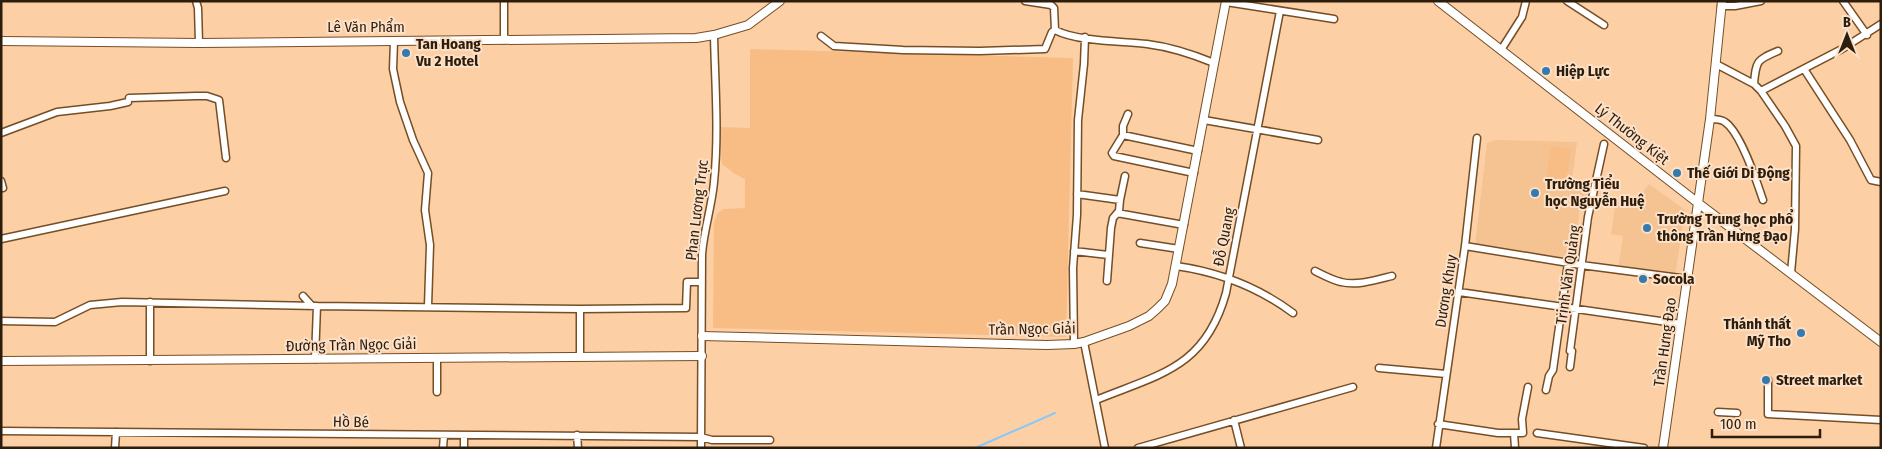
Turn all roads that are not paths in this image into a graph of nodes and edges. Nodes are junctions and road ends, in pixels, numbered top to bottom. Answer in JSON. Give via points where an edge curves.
{"nodes":[{"id":1,"x":196,"y":1,"type":"edge"},
{"id":2,"x":504,"y":1,"type":"edge"},
{"id":3,"x":780,"y":1,"type":"edge"},
{"id":4,"x":1025,"y":1,"type":"edge"},
{"id":5,"x":1438,"y":1,"type":"edge"},
{"id":6,"x":1526,"y":1,"type":"edge"},
{"id":7,"x":1567,"y":1,"type":"edge"},
{"id":8,"x":1762,"y":1,"type":"edge"},
{"id":9,"x":1843,"y":1,"type":"edge"},
{"id":10,"x":1041,"y":2,"type":"edge"},
{"id":11,"x":1226,"y":2,"type":"edge"},
{"id":12,"x":1722,"y":4,"type":"edge"},
{"id":13,"x":1280,"y":11,"type":"junction"},
{"id":14,"x":1334,"y":19,"type":"dead end"},
{"id":15,"x":1881,"y":24,"type":"edge"},
{"id":16,"x":1604,"y":25,"type":"dead end"},
{"id":17,"x":1055,"y":30,"type":"junction"},
{"id":18,"x":714,"y":35,"type":"junction"},
{"id":19,"x":1867,"y":35,"type":"junction"},
{"id":20,"x":821,"y":36,"type":"dead end"},
{"id":21,"x":1085,"y":37,"type":"junction"},
{"id":22,"x":504,"y":40,"type":"junction"},
{"id":23,"x":1,"y":41,"type":"edge"},
{"id":24,"x":394,"y":41,"type":"junction"},
{"id":25,"x":200,"y":43,"type":"junction"},
{"id":26,"x":1501,"y":50,"type":"junction"},
{"id":27,"x":1778,"y":51,"type":"dead end"},
{"id":28,"x":1214,"y":63,"type":"junction"},
{"id":29,"x":1716,"y":64,"type":"junction"},
{"id":30,"x":1804,"y":69,"type":"junction"},
{"id":31,"x":1754,"y":84,"type":"junction"},
{"id":32,"x":1761,"y":92,"type":"junction"},
{"id":33,"x":1128,"y":114,"type":"dead end"},
{"id":34,"x":1710,"y":119,"type":"junction"},
{"id":35,"x":1204,"y":120,"type":"junction"},
{"id":36,"x":1258,"y":130,"type":"junction"},
{"id":37,"x":1,"y":133,"type":"edge"},
{"id":38,"x":1123,"y":135,"type":"junction"},
{"id":39,"x":1477,"y":138,"type":"dead end"},
{"id":40,"x":1318,"y":140,"type":"dead end"},
{"id":41,"x":1604,"y":144,"type":"dead end"},
{"id":42,"x":1198,"y":151,"type":"junction"},
{"id":43,"x":226,"y":158,"type":"dead end"},
{"id":44,"x":1194,"y":173,"type":"junction"},
{"id":45,"x":1125,"y":176,"type":"dead end"},
{"id":46,"x":1881,"y":182,"type":"edge"},
{"id":47,"x":225,"y":191,"type":"dead end"},
{"id":48,"x":1077,"y":194,"type":"junction"},
{"id":49,"x":1120,"y":200,"type":"junction"},
{"id":50,"x":1762,"y":200,"type":"dead end"},
{"id":51,"x":1698,"y":203,"type":"junction"},
{"id":52,"x":1117,"y":213,"type":"junction"},
{"id":53,"x":1184,"y":225,"type":"junction"},
{"id":54,"x":1,"y":239,"type":"edge"},
{"id":55,"x":1140,"y":243,"type":"dead end"},
{"id":56,"x":1465,"y":246,"type":"junction"},
{"id":57,"x":1179,"y":249,"type":"junction"},
{"id":58,"x":1074,"y":251,"type":"junction"},
{"id":59,"x":1108,"y":254,"type":"junction"},
{"id":60,"x":1568,"y":263,"type":"junction"},
{"id":61,"x":1581,"y":265,"type":"junction"},
{"id":62,"x":1176,"y":266,"type":"junction"},
{"id":63,"x":1315,"y":271,"type":"dead end"},
{"id":64,"x":1791,"y":273,"type":"junction"},
{"id":65,"x":1392,"y":276,"type":"dead end"},
{"id":66,"x":1229,"y":278,"type":"junction"},
{"id":67,"x":1688,"y":279,"type":"junction"},
{"id":68,"x":1107,"y":281,"type":"dead end"},
{"id":69,"x":702,"y":282,"type":"junction"},
{"id":70,"x":1459,"y":292,"type":"junction"},
{"id":71,"x":303,"y":296,"type":"dead end"},
{"id":72,"x":150,"y":302,"type":"junction"},
{"id":73,"x":315,"y":306,"type":"junction"},
{"id":74,"x":428,"y":306,"type":"junction"},
{"id":75,"x":1562,"y":307,"type":"junction"},
{"id":76,"x":580,"y":309,"type":"junction"},
{"id":77,"x":1576,"y":309,"type":"junction"},
{"id":78,"x":1293,"y":313,"type":"dead end"},
{"id":79,"x":1,"y":321,"type":"edge"},
{"id":80,"x":1680,"y":324,"type":"junction"},
{"id":81,"x":702,"y":336,"type":"junction"},
{"id":82,"x":1084,"y":342,"type":"junction"},
{"id":83,"x":1881,"y":342,"type":"edge"},
{"id":84,"x":1074,"y":344,"type":"junction"},
{"id":85,"x":580,"y":356,"type":"junction"},
{"id":86,"x":702,"y":356,"type":"junction"},
{"id":87,"x":437,"y":358,"type":"junction"},
{"id":88,"x":315,"y":359,"type":"junction"},
{"id":89,"x":1,"y":361,"type":"edge"},
{"id":90,"x":150,"y":361,"type":"junction"},
{"id":91,"x":1570,"y":367,"type":"dead end"},
{"id":92,"x":1379,"y":368,"type":"dead end"},
{"id":93,"x":1446,"y":374,"type":"junction"},
{"id":94,"x":1768,"y":380,"type":"dead end"},
{"id":95,"x":1353,"y":387,"type":"dead end"},
{"id":96,"x":1528,"y":387,"type":"dead end"},
{"id":97,"x":1546,"y":390,"type":"dead end"},
{"id":98,"x":437,"y":392,"type":"dead end"},
{"id":99,"x":1096,"y":400,"type":"junction"},
{"id":100,"x":1718,"y":412,"type":"dead end"},
{"id":101,"x":1737,"y":413,"type":"dead end"},
{"id":102,"x":1234,"y":420,"type":"junction"},
{"id":103,"x":1881,"y":420,"type":"edge"},
{"id":104,"x":1438,"y":424,"type":"junction"},
{"id":105,"x":1,"y":431,"type":"edge"},
{"id":106,"x":116,"y":432,"type":"junction"},
{"id":107,"x":1537,"y":433,"type":"dead end"},
{"id":108,"x":1514,"y":434,"type":"junction"},
{"id":109,"x":444,"y":435,"type":"junction"},
{"id":110,"x":464,"y":435,"type":"junction"},
{"id":111,"x":577,"y":436,"type":"junction"},
{"id":112,"x":701,"y":437,"type":"junction"},
{"id":113,"x":770,"y":440,"type":"dead end"},
{"id":114,"x":115,"y":448,"type":"edge"},
{"id":115,"x":444,"y":448,"type":"edge"},
{"id":116,"x":464,"y":448,"type":"edge"},
{"id":117,"x":578,"y":448,"type":"edge"},
{"id":118,"x":701,"y":448,"type":"edge"},
{"id":119,"x":1105,"y":448,"type":"edge"},
{"id":120,"x":1138,"y":448,"type":"edge"},
{"id":121,"x":1241,"y":448,"type":"edge"},
{"id":122,"x":1436,"y":448,"type":"edge"},
{"id":123,"x":1515,"y":448,"type":"edge"},
{"id":124,"x":1644,"y":448,"type":"edge"},
{"id":125,"x":1663,"y":448,"type":"edge"}],
"edges":[{"from":1,"to":25,"type":"street"},
{"from":2,"to":22,"type":"street"},
{"from":3,"to":18,"type":"street","name":"Lê Văn Phẩm","via":[[748,25]]},
{"from":4,"to":10,"type":"street"},
{"from":5,"to":26,"type":"street","name":"Lý Thường Kiệt"},
{"from":6,"to":26,"type":"street","via":[[1522,17]]},
{"from":7,"to":16,"type":"street"},
{"from":8,"to":12,"type":"street","via":[[1735,6]]},
{"from":9,"to":19,"type":"street"},
{"from":10,"to":17,"type":"street","via":[[1054,8]]},
{"from":11,"to":13,"type":"street"},
{"from":11,"to":28,"type":"street","name":"Trần Ngọc Giải"},
{"from":12,"to":29,"type":"street","name":"Trần Hưng Đạo"},
{"from":13,"to":14,"type":"street"},
{"from":13,"to":36,"type":"street","name":"Đỗ Quang"},
{"from":15,"to":19,"type":"street"},
{"from":17,"to":20,"type":"street","via":[[1047,48],[1033,50],[842,47],[830,44]]},
{"from":17,"to":21,"type":"street"},
{"from":18,"to":22,"type":"street","name":"Lê Văn Phẩm","via":[[696,38]]},
{"from":18,"to":69,"type":"street","name":"Phan Lương Trực","via":[[716,147],[714,184],[704,234]]},
{"from":19,"to":30,"type":"street"},
{"from":21,"to":28,"type":"street","via":[[1164,46]]},
{"from":21,"to":48,"type":"street","via":[[1078,120]]},
{"from":22,"to":24,"type":"street","name":"Lê Văn Phẩm"},
{"from":23,"to":25,"type":"street","name":"Lê Văn Phẩm"},
{"from":24,"to":25,"type":"street","name":"Lê Văn Phẩm"},
{"from":24,"to":74,"type":"street","via":[[393,69],[400,102],[428,173],[425,210],[430,245]]},
{"from":26,"to":51,"type":"street","name":"Lý Thường Kiệt"},
{"from":27,"to":31,"type":"street","via":[[1760,59]]},
{"from":28,"to":35,"type":"street","name":"Trần Ngọc Giải"},
{"from":29,"to":31,"type":"street"},
{"from":29,"to":34,"type":"street","name":"Trần Hưng Đạo"},
{"from":30,"to":32,"type":"street"},
{"from":30,"to":46,"type":"street","via":[[1850,140],[1871,180]]},
{"from":31,"to":32,"type":"street"},
{"from":32,"to":64,"type":"street","via":[[1796,146]]},
{"from":33,"to":38,"type":"street"},
{"from":34,"to":50,"type":"street","via":[[1725,122],[1735,135]]},
{"from":34,"to":51,"type":"street","name":"Trần Hưng Đạo"},
{"from":35,"to":36,"type":"street"},
{"from":35,"to":42,"type":"street","name":"Trần Ngọc Giải"},
{"from":36,"to":40,"type":"street"},
{"from":36,"to":66,"type":"street","name":"Đỗ Quang"},
{"from":37,"to":43,"type":"street","via":[[57,112],[110,106],[129,100],[207,96],[219,100]]},
{"from":38,"to":42,"type":"street"},
{"from":38,"to":44,"type":"street","via":[[1112,153],[1114,156]]},
{"from":39,"to":56,"type":"street","name":"Dương Khuy"},
{"from":41,"to":61,"type":"street","name":"Trịnh Văn Quảng","via":[[1589,209]]},
{"from":42,"to":44,"type":"street","name":"Trần Ngọc Giải"},
{"from":44,"to":53,"type":"street","name":"Trần Ngọc Giải"},
{"from":45,"to":49,"type":"street"},
{"from":47,"to":54,"type":"street"},
{"from":48,"to":49,"type":"street"},
{"from":48,"to":58,"type":"street"},
{"from":49,"to":52,"type":"street"},
{"from":51,"to":64,"type":"street","name":"Lý Thường Kiệt"},
{"from":51,"to":67,"type":"street","name":"Trần Hưng Đạo"},
{"from":52,"to":53,"type":"street"},
{"from":52,"to":59,"type":"street","via":[[1112,222]]},
{"from":53,"to":57,"type":"street","name":"Trần Ngọc Giải"},
{"from":55,"to":57,"type":"street"},
{"from":56,"to":60,"type":"street"},
{"from":56,"to":70,"type":"street","name":"Dương Khuy"},
{"from":57,"to":62,"type":"street","name":"Trần Ngọc Giải"},
{"from":58,"to":59,"type":"street"},
{"from":58,"to":84,"type":"street"},
{"from":59,"to":68,"type":"street"},
{"from":60,"to":61,"type":"street"},
{"from":60,"to":75,"type":"street"},
{"from":61,"to":67,"type":"street"},
{"from":61,"to":77,"type":"street","name":"Trịnh Văn Quảng"},
{"from":62,"to":66,"type":"street"},
{"from":62,"to":82,"type":"street","name":"Trần Ngọc Giải","via":[[1165,301],[1153,313],[1129,326]]},
{"from":63,"to":65,"type":"street","via":[[1346,283]]},
{"from":64,"to":83,"type":"street","name":"Lý Thường Kiệt"},
{"from":66,"to":78,"type":"street"},
{"from":66,"to":99,"type":"street","name":"Đỗ Quang","via":[[1216,322],[1192,354],[1156,376]]},
{"from":67,"to":80,"type":"street","name":"Trần Hưng Đạo"},
{"from":69,"to":76,"type":"street","via":[[687,282],[686,308]]},
{"from":69,"to":81,"type":"street","name":"Phan Lương Trực"},
{"from":70,"to":75,"type":"street"},
{"from":70,"to":93,"type":"street","name":"Dương Khuy"},
{"from":71,"to":73,"type":"street"},
{"from":72,"to":73,"type":"street"},
{"from":72,"to":79,"type":"street","via":[[98,303],[55,322]]},
{"from":72,"to":90,"type":"street"},
{"from":73,"to":74,"type":"street"},
{"from":73,"to":88,"type":"street"},
{"from":74,"to":76,"type":"street"},
{"from":75,"to":77,"type":"street"},
{"from":75,"to":97,"type":"street","via":[[1553,370]]},
{"from":76,"to":85,"type":"street"},
{"from":77,"to":80,"type":"street"},
{"from":77,"to":91,"type":"street","name":"Trịnh Văn Quảng"},
{"from":80,"to":125,"type":"street","name":"Trần Hưng Đạo"},
{"from":81,"to":84,"type":"street","name":"Trần Ngọc Giải"},
{"from":81,"to":86,"type":"street","name":"Phan Lương Trực"},
{"from":82,"to":84,"type":"street","name":"Trần Ngọc Giải"},
{"from":82,"to":99,"type":"street"},
{"from":85,"to":86,"type":"street","name":"Đường Trần Ngọc Giải"},
{"from":85,"to":87,"type":"street","name":"Đường Trần Ngọc Giải"},
{"from":86,"to":112,"type":"street","name":"Phan Lương Trực"},
{"from":87,"to":88,"type":"street","name":"Đường Trần Ngọc Giải"},
{"from":87,"to":98,"type":"street"},
{"from":88,"to":90,"type":"street","name":"Đường Trần Ngọc Giải"},
{"from":89,"to":90,"type":"street","name":"Đường Trần Ngọc Giải"},
{"from":92,"to":93,"type":"street"},
{"from":93,"to":104,"type":"street","name":"Dương Khuy"},
{"from":94,"to":103,"type":"street","via":[[1768,414]]},
{"from":95,"to":102,"type":"street"},
{"from":96,"to":108,"type":"street","via":[[1522,434]]},
{"from":99,"to":119,"type":"street"},
{"from":100,"to":101,"type":"street"},
{"from":102,"to":120,"type":"street"},
{"from":102,"to":121,"type":"street"},
{"from":104,"to":108,"type":"street"},
{"from":104,"to":122,"type":"street","name":"Dương Khuy"},
{"from":105,"to":106,"type":"street","name":"Hồ Bé"},
{"from":106,"to":109,"type":"street","name":"Hồ Bé"},
{"from":106,"to":114,"type":"street"},
{"from":107,"to":124,"type":"street"},
{"from":108,"to":123,"type":"street"},
{"from":109,"to":110,"type":"street","name":"Hồ Bé"},
{"from":109,"to":115,"type":"street"},
{"from":110,"to":111,"type":"street","name":"Hồ Bé"},
{"from":110,"to":116,"type":"street"},
{"from":111,"to":112,"type":"street","name":"Hồ Bé"},
{"from":111,"to":117,"type":"street"},
{"from":112,"to":113,"type":"street","name":"Hồ Bé","via":[[712,440]]},
{"from":112,"to":118,"type":"street","name":"Phan Lương Trực"}]}
